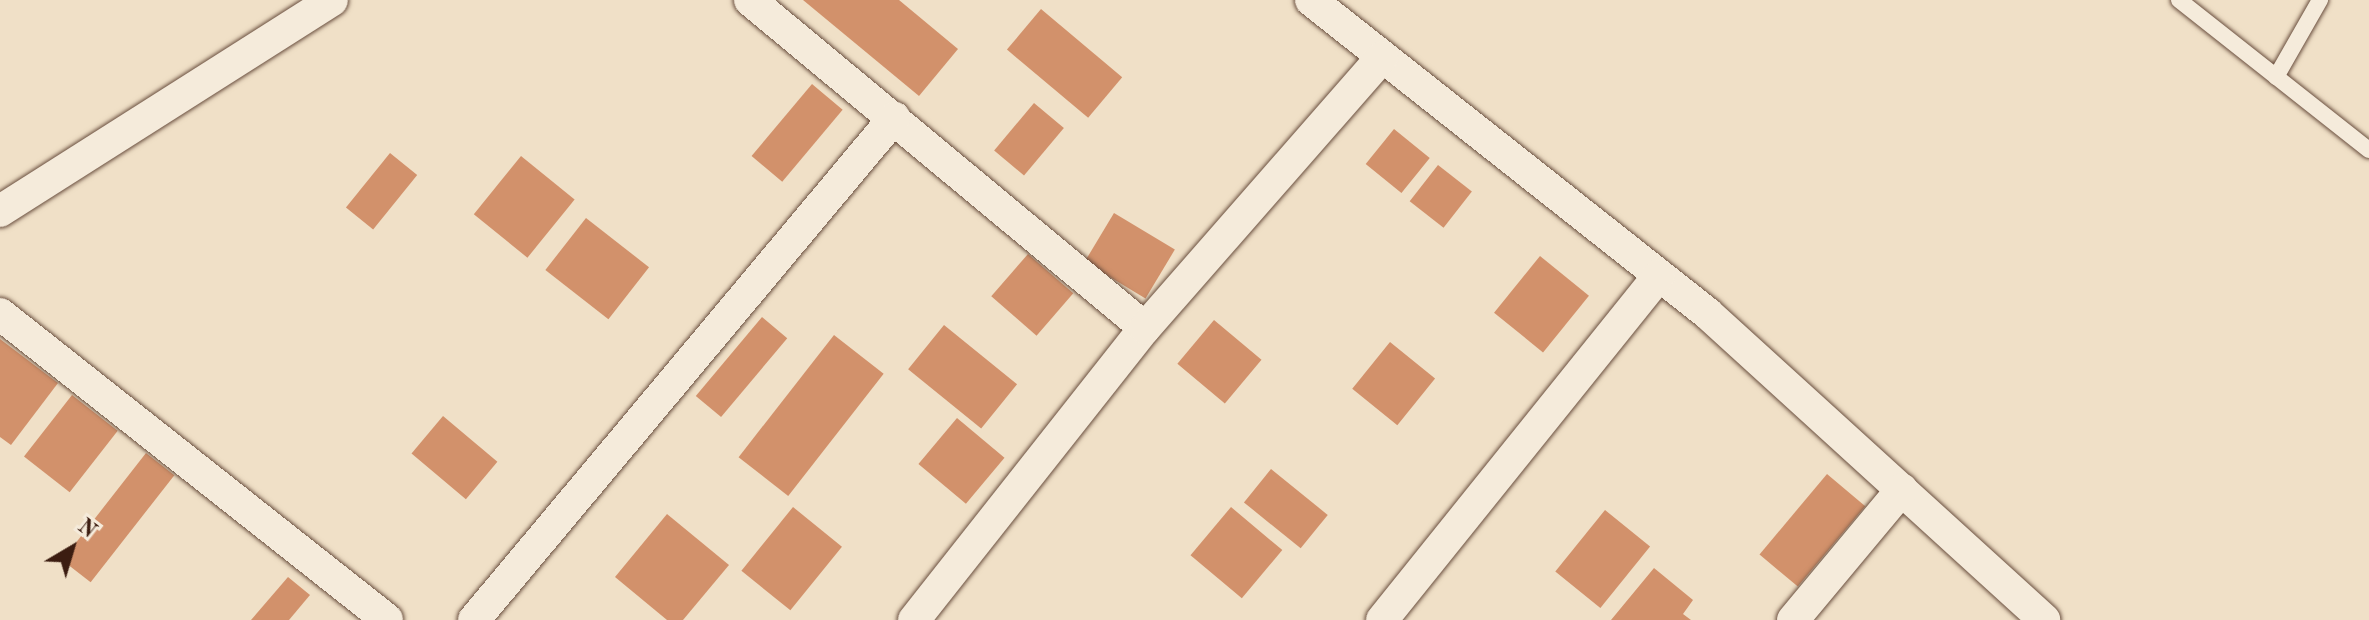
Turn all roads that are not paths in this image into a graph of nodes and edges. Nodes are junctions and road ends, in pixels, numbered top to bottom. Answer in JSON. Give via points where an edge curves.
{"nodes":[{"id":1,"x":332,"y":0,"type":"edge"},
{"id":2,"x":750,"y":0,"type":"edge"},
{"id":3,"x":1311,"y":0,"type":"edge"},
{"id":4,"x":2179,"y":0,"type":"edge"},
{"id":5,"x":2320,"y":0,"type":"edge"},
{"id":6,"x":1382,"y":57,"type":"junction"},
{"id":7,"x":2276,"y":77,"type":"junction"},
{"id":8,"x":894,"y":118,"type":"junction"},
{"id":9,"x":2369,"y":150,"type":"edge"},
{"id":10,"x":8,"y":194,"type":"edge"},
{"id":11,"x":1659,"y":275,"type":"junction"},
{"id":12,"x":0,"y":314,"type":"edge"},
{"id":13,"x":1145,"y":328,"type":"junction"},
{"id":14,"x":1902,"y":489,"type":"junction"},
{"id":15,"x":387,"y":620,"type":"edge"},
{"id":16,"x":474,"y":620,"type":"edge"},
{"id":17,"x":914,"y":620,"type":"edge"},
{"id":18,"x":1382,"y":620,"type":"edge"},
{"id":19,"x":1793,"y":620,"type":"edge"},
{"id":20,"x":2044,"y":620,"type":"edge"}],
"edges":[{"from":1,"to":10,"type":"street"},
{"from":2,"to":8,"type":"street"},
{"from":3,"to":6,"type":"street"},
{"from":4,"to":7,"type":"lane"},
{"from":5,"to":7,"type":"lane"},
{"from":6,"to":11,"type":"street"},
{"from":6,"to":13,"type":"street"},
{"from":7,"to":9,"type":"lane"},
{"from":8,"to":13,"type":"street"},
{"from":8,"to":16,"type":"street"},
{"from":11,"to":14,"type":"street"},
{"from":11,"to":18,"type":"street"},
{"from":12,"to":15,"type":"street"},
{"from":13,"to":17,"type":"street"},
{"from":14,"to":19,"type":"street"},
{"from":14,"to":20,"type":"street"}]}
